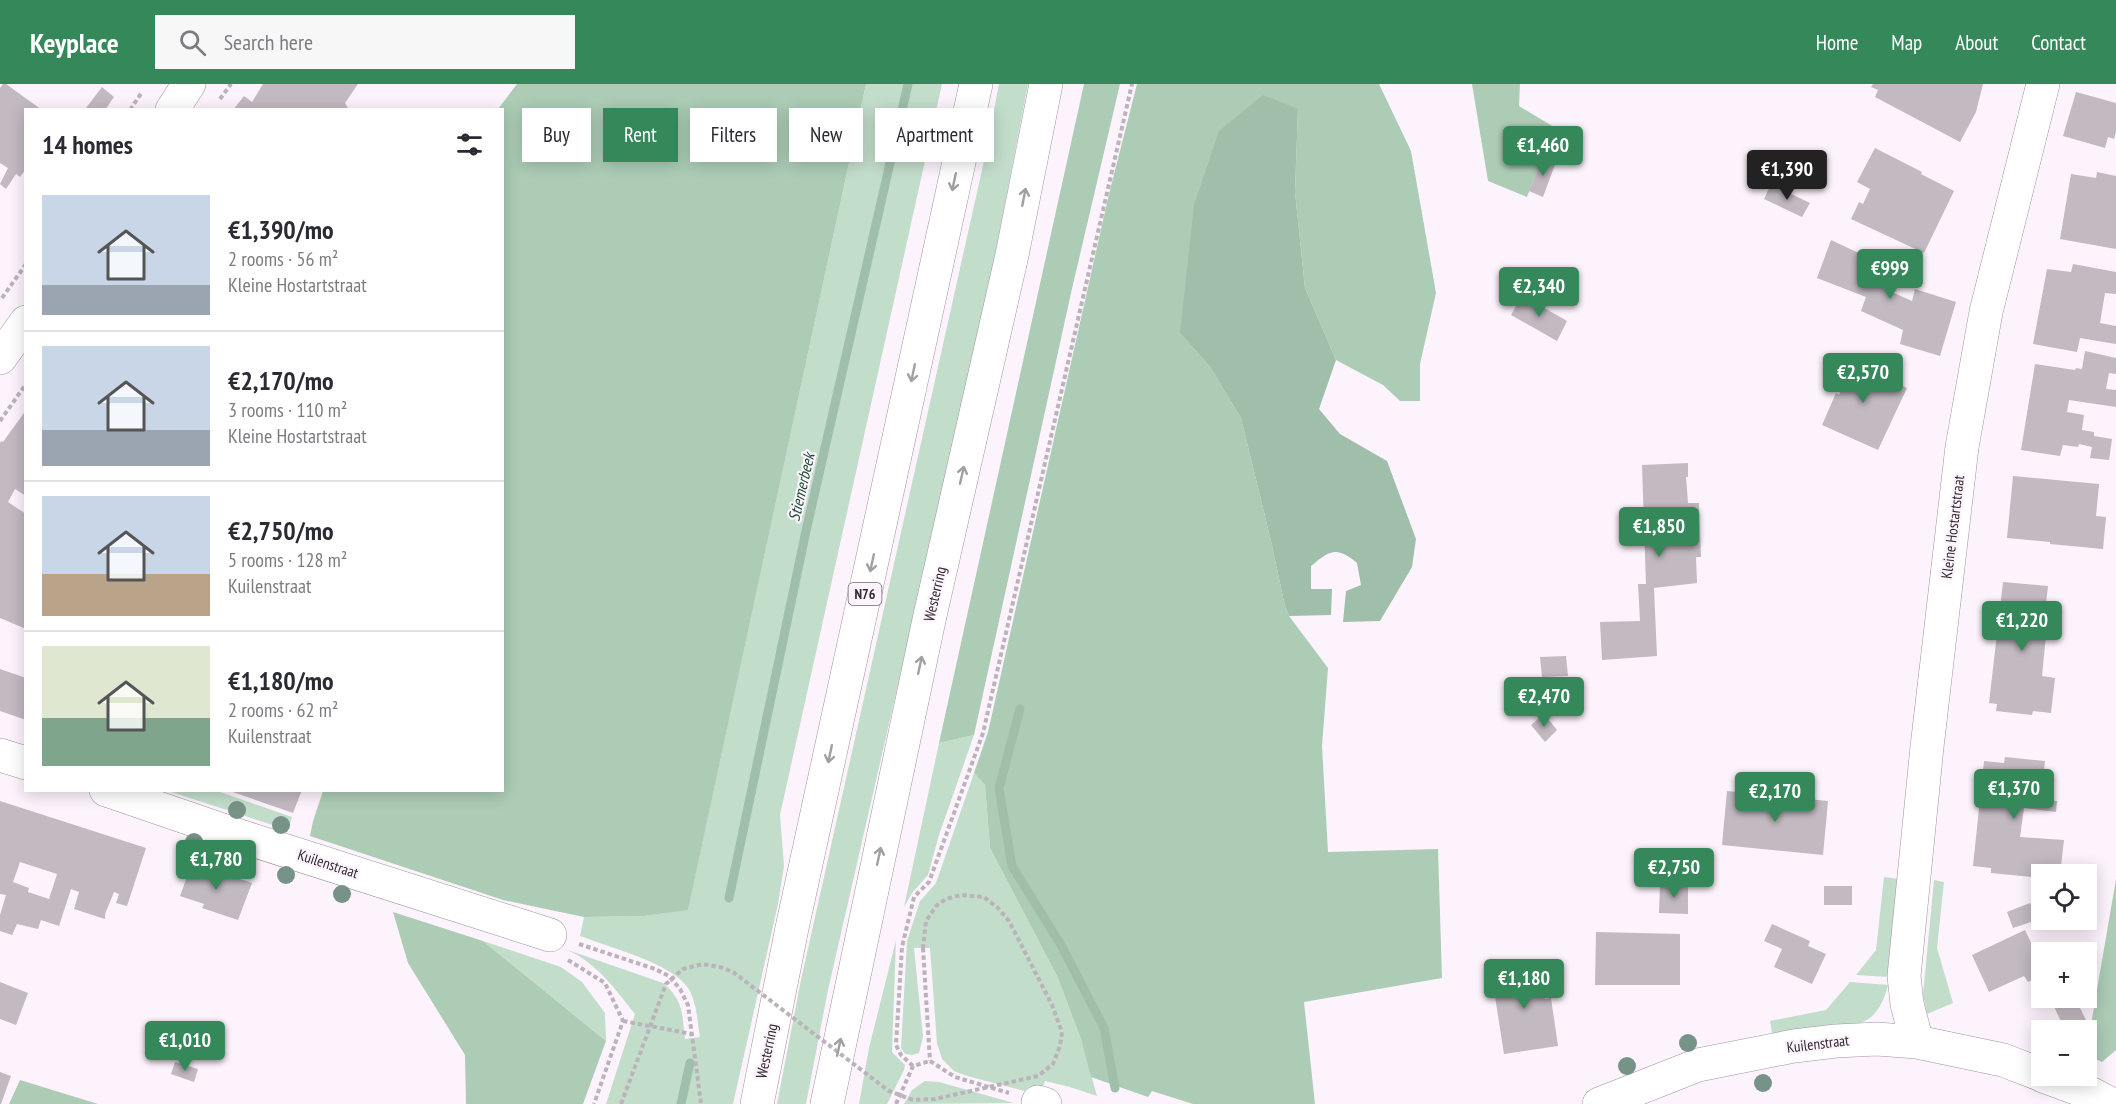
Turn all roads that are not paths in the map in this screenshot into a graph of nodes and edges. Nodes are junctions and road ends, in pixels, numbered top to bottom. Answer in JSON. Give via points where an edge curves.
{"nodes":[{"id":1,"x":189,"y":84,"type":"edge"},
{"id":2,"x":976,"y":84,"type":"edge"},
{"id":3,"x":1046,"y":84,"type":"edge"},
{"id":4,"x":2043,"y":84,"type":"edge"},
{"id":5,"x":173,"y":108,"type":"edge"},
{"id":6,"x":24,"y":324,"type":"edge"},
{"id":7,"x":0,"y":358,"type":"edge"},
{"id":8,"x":0,"y":754,"type":"edge"},
{"id":9,"x":24,"y":762,"type":"edge"},
{"id":10,"x":112,"y":792,"type":"edge"},
{"id":11,"x":561,"y":938,"type":"road end"},
{"id":12,"x":1904,"y":976,"type":"junction"},
{"id":13,"x":1877,"y":1039,"type":"junction"},
{"id":14,"x":1917,"y":1042,"type":"junction"},
{"id":15,"x":2031,"y":1071,"type":"edge"},
{"id":16,"x":2071,"y":1086,"type":"edge"},
{"id":17,"x":757,"y":1104,"type":"edge"},
{"id":18,"x":827,"y":1104,"type":"edge"},
{"id":19,"x":1599,"y":1104,"type":"edge"},
{"id":20,"x":2112,"y":1104,"type":"edge"}],
"edges":[{"from":1,"to":5,"type":"main road"},
{"from":2,"to":17,"type":"main road","name":"Westerring","number":"N76","one_way":true},
{"from":18,"to":3,"type":"main road","name":"Westerring","one_way":true},
{"from":4,"to":12,"type":"main road","name":"Kleine Hostartstraat","via":[[1986,312],[1962,447]]},
{"from":6,"to":7,"type":"main road"},
{"from":8,"to":9,"type":"main road"},
{"from":10,"to":11,"type":"main road","name":"Kuilenstraat"},
{"from":12,"to":13,"type":"main road","name":"Kleine Hostartstraat"},
{"from":12,"to":14,"type":"main road","name":"Kleine Hostartstraat","via":[[1906,1004]]},
{"from":13,"to":14,"type":"main road","name":"Kuilenstraat"},
{"from":13,"to":19,"type":"main road","name":"Kuilenstraat","via":[[1794,1046],[1698,1065]]},
{"from":14,"to":15,"type":"main road","name":"Kuilenstraat","via":[[2003,1060]]},
{"from":16,"to":20,"type":"main road","name":"Kuilenstraat"}]}
